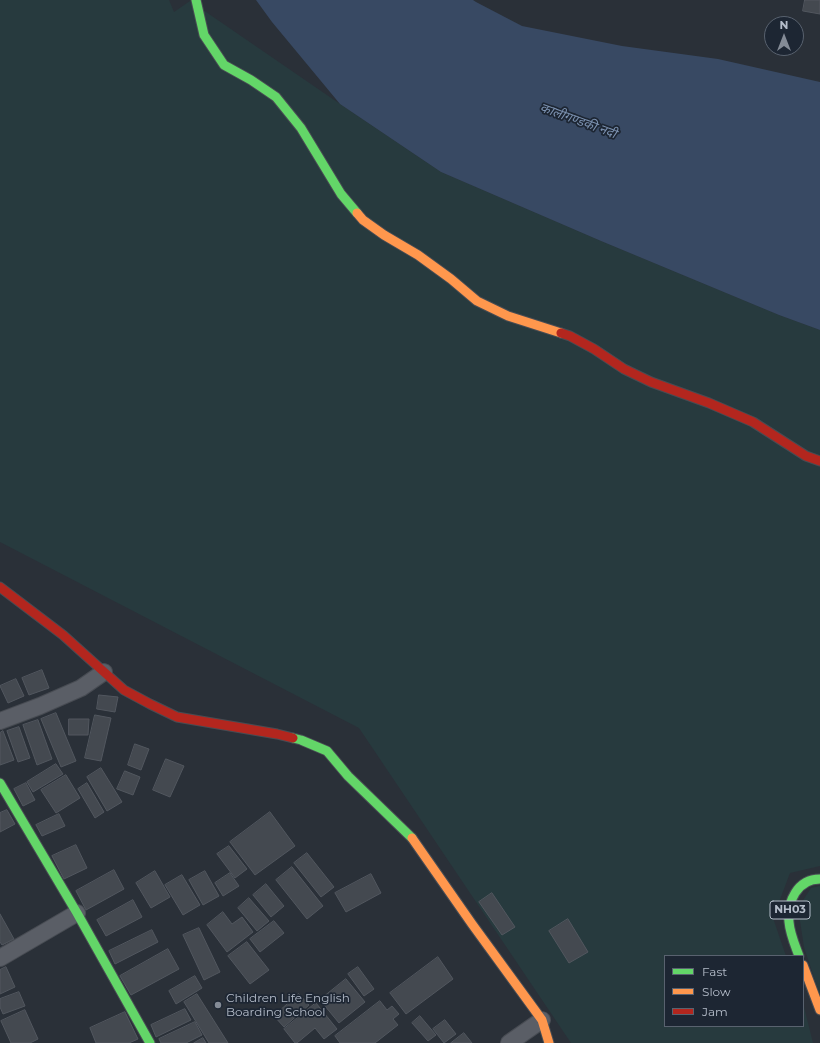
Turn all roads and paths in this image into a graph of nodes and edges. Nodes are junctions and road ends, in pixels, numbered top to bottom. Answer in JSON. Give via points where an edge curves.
{"nodes":[{"id":1,"x":196,"y":0,"type":"edge"},
{"id":2,"x":820,"y":461,"type":"edge"},
{"id":3,"x":0,"y":587,"type":"edge"},
{"id":4,"x":104,"y":672,"type":"junction"},
{"id":5,"x":0,"y":721,"type":"edge"},
{"id":6,"x":0,"y":783,"type":"edge"},
{"id":7,"x":820,"y":879,"type":"edge"},
{"id":8,"x":77,"y":913,"type":"junction"},
{"id":9,"x":800,"y":955,"type":"edge"},
{"id":10,"x":0,"y":958,"type":"edge"},
{"id":11,"x":804,"y":969,"type":"edge"},
{"id":12,"x":820,"y":1010,"type":"edge"},
{"id":13,"x":542,"y":1020,"type":"junction"},
{"id":14,"x":150,"y":1043,"type":"edge"},
{"id":15,"x":509,"y":1043,"type":"edge"},
{"id":16,"x":550,"y":1043,"type":"edge"}],
"edges":[{"from":1,"to":2,"type":"street","via":[[204,35],[224,65],[276,97],[301,128],[341,194],[363,220],[424,259],[477,301],[508,316],[570,336],[624,369],[753,422],[806,456]]},
{"from":3,"to":4,"type":"street","via":[[63,635]]},
{"from":4,"to":5,"type":"street","via":[[81,688]]},
{"from":4,"to":13,"type":"street","via":[[124,690],[177,717],[276,734],[301,740],[327,751],[348,776],[414,840]]},
{"from":6,"to":8,"type":"street"},
{"from":7,"to":9,"type":"street","number":"NH03","via":[[810,880],[800,886],[790,906],[789,922]]},
{"from":8,"to":10,"type":"street"},
{"from":8,"to":14,"type":"street"},
{"from":11,"to":12,"type":"street"},
{"from":13,"to":15,"type":"street"},
{"from":13,"to":16,"type":"street"}]}
